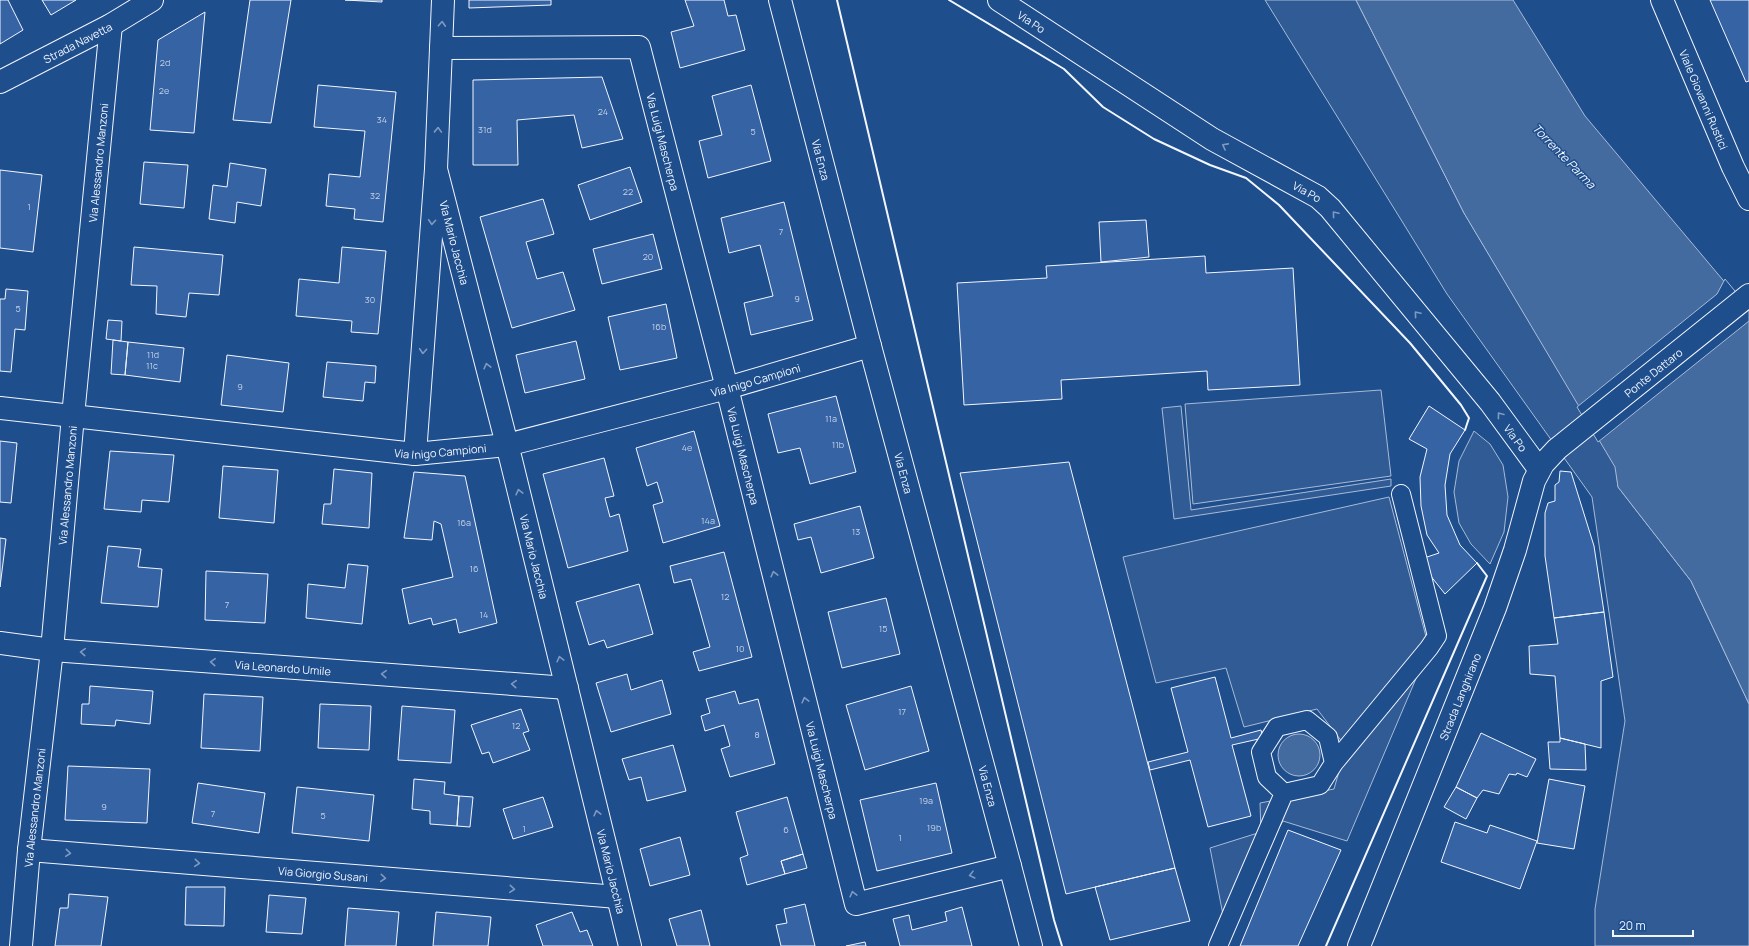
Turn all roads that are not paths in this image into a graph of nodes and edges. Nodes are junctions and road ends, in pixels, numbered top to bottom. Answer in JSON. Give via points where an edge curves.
{"nodes":[{"id":1,"x":152,"y":0,"type":"edge"},
{"id":2,"x":443,"y":0,"type":"edge"},
{"id":3,"x":780,"y":0,"type":"edge"},
{"id":4,"x":999,"y":0,"type":"edge"},
{"id":5,"x":1662,"y":0,"type":"edge"},
{"id":6,"x":111,"y":25,"type":"junction"},
{"id":7,"x":441,"y":48,"type":"junction"},
{"id":8,"x":0,"y":82,"type":"edge"},
{"id":9,"x":436,"y":169,"type":"junction"},
{"id":10,"x":1748,"y":196,"type":"edge"},
{"id":11,"x":1749,"y":295,"type":"edge"},
{"id":12,"x":870,"y":346,"type":"junction"},
{"id":13,"x":727,"y":388,"type":"junction"},
{"id":14,"x":0,"y":408,"type":"edge"},
{"id":15,"x":72,"y":416,"type":"junction"},
{"id":16,"x":507,"y":445,"type":"junction"},
{"id":17,"x":1558,"y":449,"type":"joint"},
{"id":18,"x":415,"y":454,"type":"junction"},
{"id":19,"x":1539,"y":469,"type":"junction"},
{"id":20,"x":1401,"y":494,"type":"dead end"},
{"id":21,"x":0,"y":643,"type":"edge"},
{"id":22,"x":52,"y":650,"type":"junction"},
{"id":23,"x":567,"y":688,"type":"junction"},
{"id":24,"x":1334,"y":763,"type":"junction"},
{"id":25,"x":1284,"y":793,"type":"junction"},
{"id":26,"x":29,"y":850,"type":"junction"},
{"id":27,"x":1010,"y":866,"type":"junction"},
{"id":28,"x":618,"y":897,"type":"junction"},
{"id":29,"x":21,"y":946,"type":"edge"},
{"id":30,"x":630,"y":946,"type":"edge"},
{"id":31,"x":1030,"y":946,"type":"edge"},
{"id":32,"x":1218,"y":946,"type":"edge"},
{"id":33,"x":1359,"y":946,"type":"edge"}],
"edges":[{"from":1,"to":6,"type":"street","name":"Strada Navetta"},
{"from":7,"to":2,"type":"street","name":"Via Mario Jacchia","one_way":true},
{"from":3,"to":12,"type":"street","name":"Via Enza"},
{"from":19,"to":4,"type":"street","name":"Via Po","one_way":true,"via":[[1476,385],[1330,208],[1318,197],[1212,139]]},
{"from":5,"to":10,"type":"street","name":"Viale Giovanni Rustici","via":[[1733,167]]},
{"from":6,"to":8,"type":"street","name":"Strada Navetta"},
{"from":6,"to":15,"type":"street","name":"Via Alessandro Manzoni"},
{"from":9,"to":7,"type":"street","name":"Via Mario Jacchia","one_way":true},
{"from":7,"to":13,"type":"street","name":"Via Luigi Mascherpa","via":[[639,47]]},
{"from":16,"to":9,"type":"street","name":"Via Mario Jacchia","one_way":true},
{"from":9,"to":18,"type":"street","name":"Via Mario Jacchia","one_way":true},
{"from":11,"to":17,"type":"street","name":"Ponte Dattaro"},
{"from":12,"to":13,"type":"street","name":"Via Inigo Campioni"},
{"from":12,"to":27,"type":"street","name":"Via Enza"},
{"from":13,"to":16,"type":"street","name":"Via Inigo Campioni"},
{"from":27,"to":13,"type":"street","name":"Via Luigi Mascherpa","one_way":true,"via":[[856,904]]},
{"from":14,"to":15,"type":"street","name":"Via Inigo Campioni"},
{"from":15,"to":18,"type":"street","name":"Via Inigo Campioni"},
{"from":15,"to":22,"type":"street","name":"Via Alessandro Manzoni"},
{"from":16,"to":18,"type":"street","name":"Via Inigo Campioni"},
{"from":23,"to":16,"type":"street","name":"Via Mario Jacchia","one_way":true},
{"from":17,"to":19,"type":"street","name":"Strada Langhirano"},
{"from":19,"to":33,"type":"street","name":"Strada Langhirano","via":[[1531,488],[1516,550],[1495,608]]},
{"from":20,"to":24,"type":"street","via":[[1437,636]]},
{"from":21,"to":22,"type":"street","name":"Via Leonardo Umile"},
{"from":23,"to":22,"type":"street","name":"Via Leonardo Umile","one_way":true},
{"from":22,"to":26,"type":"street","name":"Via Alessandro Manzoni"},
{"from":28,"to":23,"type":"street","name":"Via Mario Jacchia","one_way":true},
{"from":24,"to":25,"type":"street","via":[[1320,785]]},
{"from":24,"to":25,"type":"street","via":[[1328,737],[1307,720],[1277,727],[1261,752],[1267,776]]},
{"from":25,"to":32,"type":"street"},
{"from":26,"to":28,"type":"street","name":"Via Giorgio Susani","one_way":true},
{"from":26,"to":29,"type":"street","name":"Via Alessandro Manzoni"},
{"from":27,"to":31,"type":"street","name":"Via Enza"},
{"from":28,"to":30,"type":"street","name":"Via Mario Jacchia"}]}
